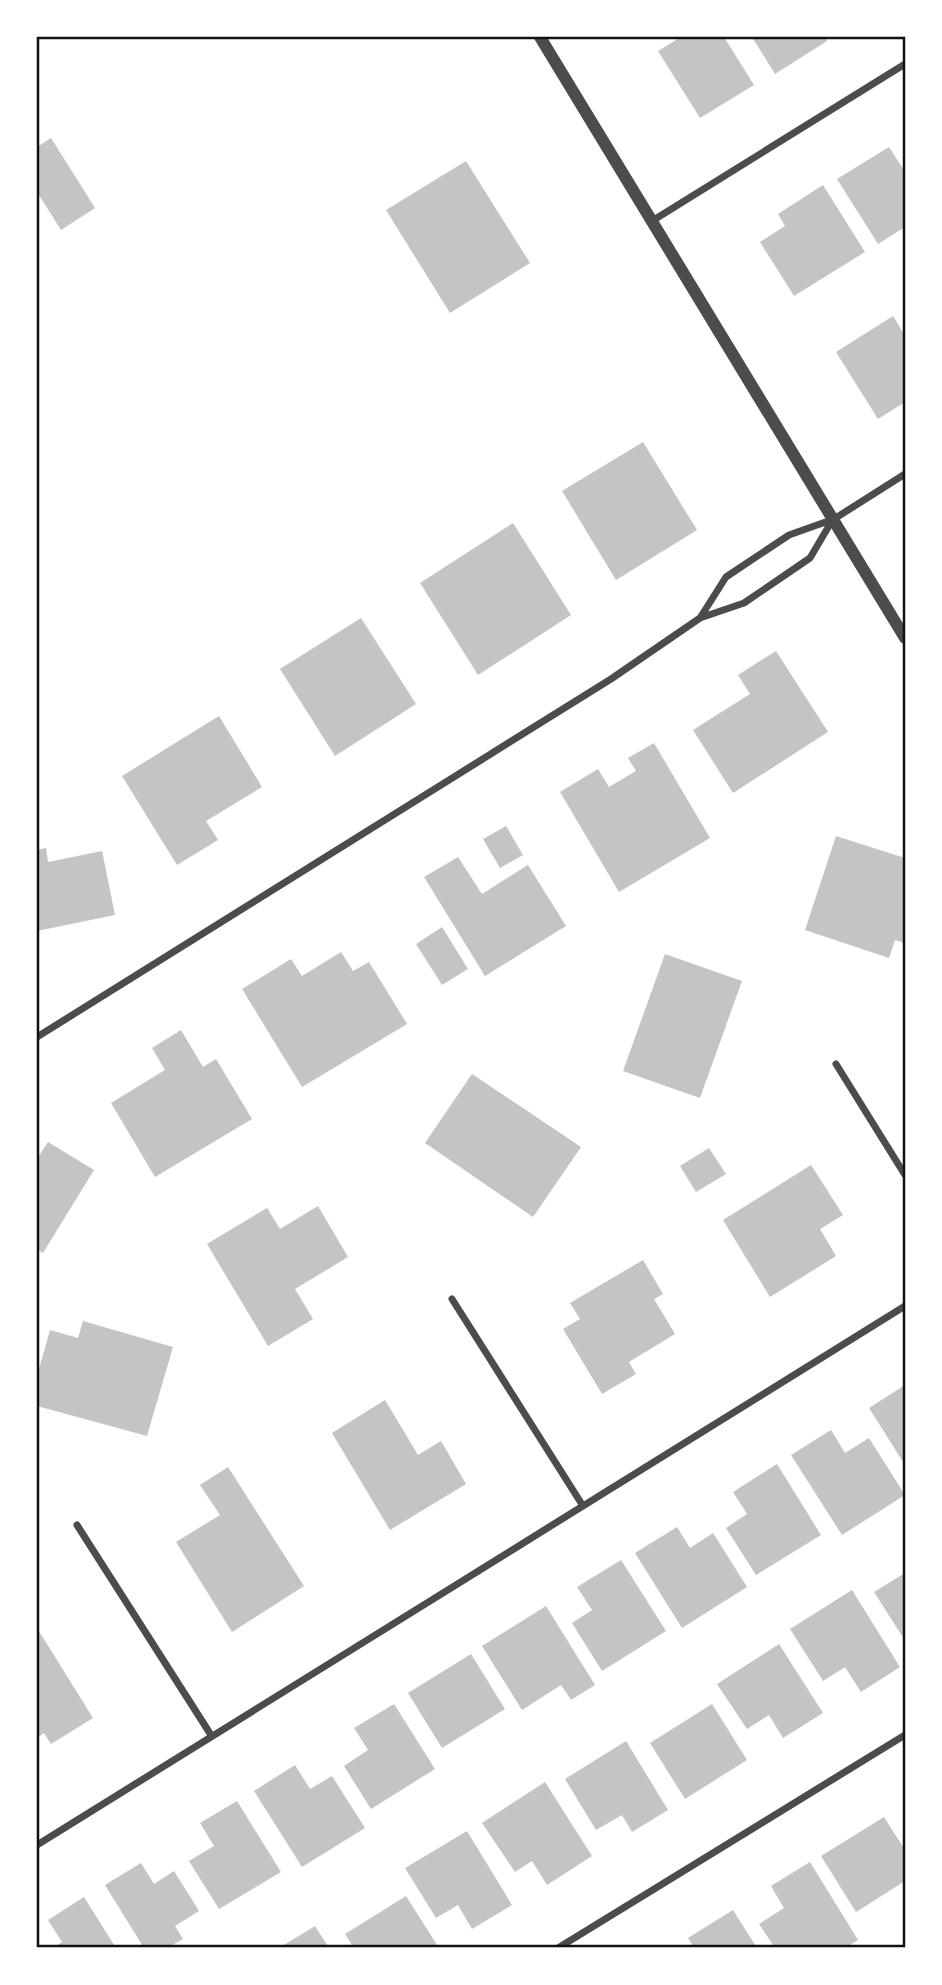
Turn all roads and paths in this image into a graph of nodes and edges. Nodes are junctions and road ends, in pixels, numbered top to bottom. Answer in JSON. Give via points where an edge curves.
{"nodes":[{"id":1,"x":540,"y":37,"type":"edge"},
{"id":2,"x":905,"y":64,"type":"edge"},
{"id":3,"x":652,"y":221,"type":"junction"},
{"id":4,"x":905,"y":474,"type":"edge"},
{"id":5,"x":834,"y":519,"type":"junction"},
{"id":6,"x":700,"y":618,"type":"junction"},
{"id":7,"x":905,"y":638,"type":"edge"},
{"id":8,"x":37,"y":1037,"type":"edge"},
{"id":9,"x":836,"y":1064,"type":"dead end"},
{"id":10,"x":905,"y":1175,"type":"edge"},
{"id":11,"x":452,"y":1299,"type":"dead end"},
{"id":12,"x":905,"y":1306,"type":"edge"},
{"id":13,"x":583,"y":1506,"type":"junction"},
{"id":14,"x":77,"y":1525,"type":"dead end"},
{"id":15,"x":211,"y":1735,"type":"junction"},
{"id":16,"x":905,"y":1735,"type":"edge"},
{"id":17,"x":37,"y":1845,"type":"edge"},
{"id":18,"x":558,"y":1948,"type":"edge"}],
"edges":[{"from":1,"to":3,"type":"street"},
{"from":2,"to":3,"type":"street"},
{"from":3,"to":5,"type":"street"},
{"from":4,"to":5,"type":"street"},
{"from":5,"to":6,"type":"street","via":[[789,535],[726,577]]},
{"from":5,"to":6,"type":"street","via":[[810,558],[744,603]]},
{"from":5,"to":7,"type":"street"},
{"from":6,"to":8,"type":"street","via":[[611,679]]},
{"from":9,"to":10,"type":"street"},
{"from":11,"to":13,"type":"street"},
{"from":12,"to":13,"type":"street"},
{"from":13,"to":15,"type":"street"},
{"from":14,"to":15,"type":"street"},
{"from":15,"to":17,"type":"street"},
{"from":16,"to":18,"type":"street"}]}
